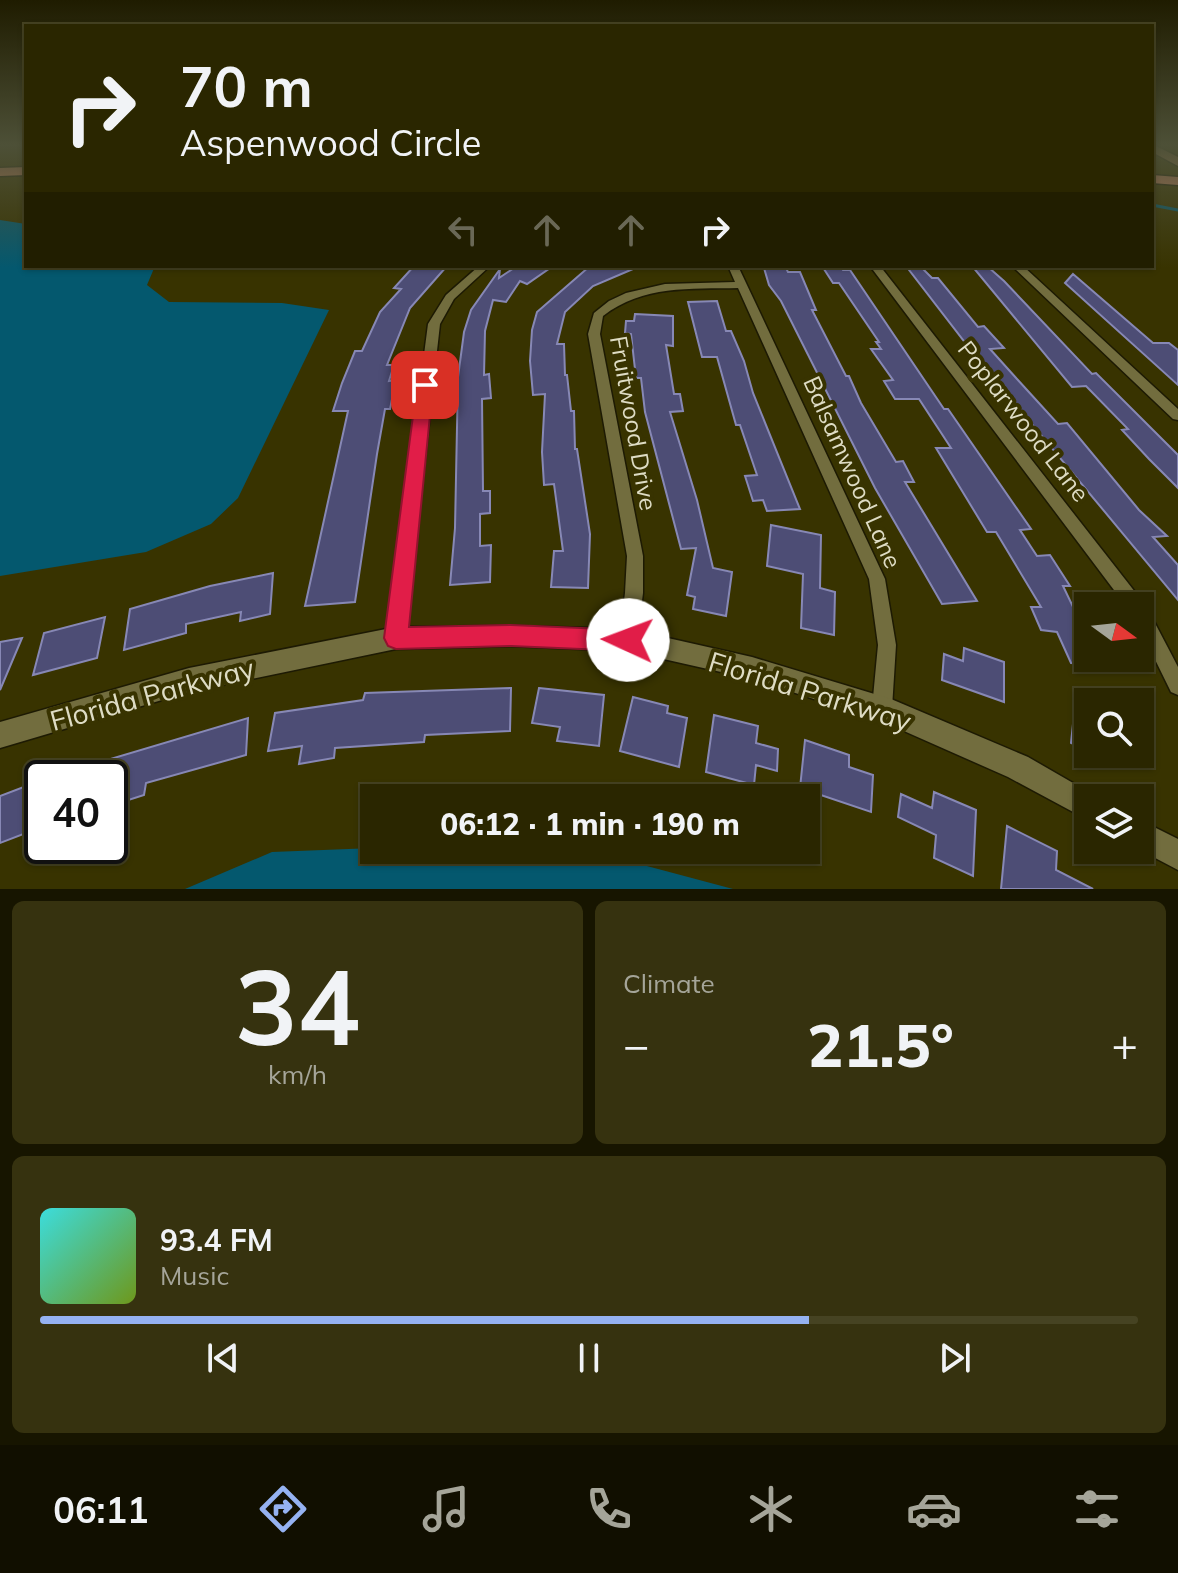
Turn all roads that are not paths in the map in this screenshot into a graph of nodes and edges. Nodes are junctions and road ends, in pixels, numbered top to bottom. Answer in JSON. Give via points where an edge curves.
{"nodes":[{"id":1,"x":482,"y":268,"type":"edge"},
{"id":2,"x":734,"y":268,"type":"edge"},
{"id":3,"x":877,"y":268,"type":"edge"},
{"id":4,"x":1019,"y":268,"type":"edge"},
{"id":5,"x":741,"y":285,"type":"junction"},
{"id":6,"x":1178,"y":416,"type":"edge"},
{"id":7,"x":1125,"y":592,"type":"edge"},
{"id":8,"x":396,"y":638,"type":"junction"},
{"id":9,"x":1154,"y":639,"type":"edge"},
{"id":10,"x":628,"y":640,"type":"junction"},
{"id":11,"x":1178,"y":686,"type":"edge"},
{"id":12,"x":882,"y":708,"type":"junction"},
{"id":13,"x":0,"y":735,"type":"edge"},
{"id":14,"x":1074,"y":798,"type":"edge"},
{"id":15,"x":1154,"y":842,"type":"edge"},
{"id":16,"x":1178,"y":855,"type":"edge"}],
"edges":[{"from":1,"to":8,"type":"street","via":[[450,297],[434,324]]},
{"from":2,"to":5,"type":"street","name":"Balsamwood Lane"},
{"from":3,"to":7,"type":"street","name":"Poplarwood Lane"},
{"from":4,"to":6,"type":"street"},
{"from":5,"to":10,"type":"street","name":"Fruitwood Drive","via":[[629,293],[598,315],[594,334],[635,556]]},
{"from":5,"to":12,"type":"street","name":"Balsamwood Lane","via":[[877,579],[887,645]]},
{"from":8,"to":10,"type":"street","name":"Florida Parkway"},
{"from":8,"to":13,"type":"street","name":"Florida Parkway","via":[[189,680]]},
{"from":9,"to":11,"type":"street"},
{"from":10,"to":12,"type":"street","name":"Florida Parkway","via":[[752,668]]},
{"from":12,"to":14,"type":"street","name":"Florida Parkway","via":[[1018,767]]},
{"from":15,"to":16,"type":"street"}]}
